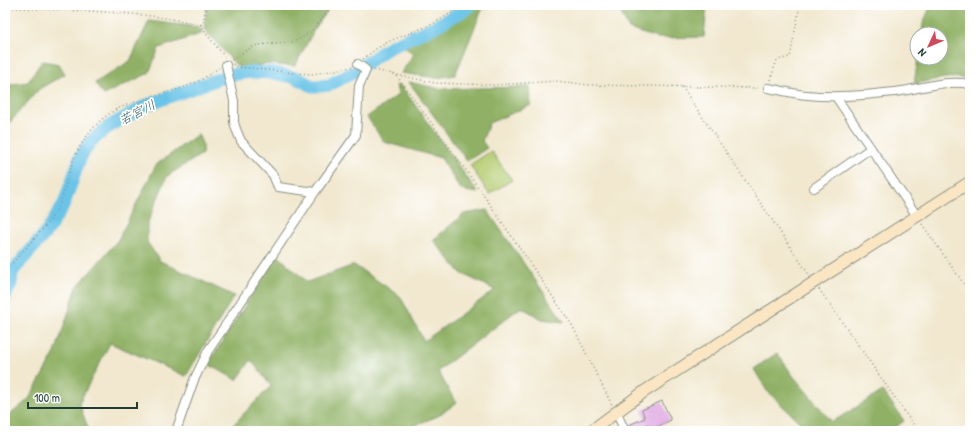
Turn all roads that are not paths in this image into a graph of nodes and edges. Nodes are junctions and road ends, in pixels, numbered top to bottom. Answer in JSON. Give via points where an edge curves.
{"nodes":[{"id":1,"x":228,"y":64,"type":"road end"},
{"id":2,"x":358,"y":64,"type":"road end"},
{"id":3,"x":970,"y":84,"type":"edge"},
{"id":4,"x":768,"y":88,"type":"road end"},
{"id":5,"x":836,"y":97,"type":"junction"},
{"id":6,"x":870,"y":148,"type":"junction"},
{"id":7,"x":970,"y":182,"type":"edge"},
{"id":8,"x":814,"y":188,"type":"dead end"},
{"id":9,"x":315,"y":192,"type":"junction"},
{"id":10,"x":917,"y":216,"type":"junction"},
{"id":11,"x":616,"y":412,"type":"junction"},
{"id":12,"x":176,"y":431,"type":"edge"},
{"id":13,"x":591,"y":431,"type":"edge"},
{"id":14,"x":626,"y":431,"type":"edge"}],
"edges":[{"from":1,"to":9,"type":"street","via":[[234,100],[234,122],[241,141],[273,175],[278,187]]},
{"from":2,"to":9,"type":"street","via":[[366,70],[359,86],[356,135]]},
{"from":3,"to":5,"type":"street","via":[[944,82],[895,92]]},
{"from":4,"to":5,"type":"street","via":[[805,95]]},
{"from":5,"to":6,"type":"street"},
{"from":6,"to":8,"type":"street"},
{"from":6,"to":10,"type":"street"},
{"from":7,"to":10,"type":"street"},
{"from":9,"to":12,"type":"street","via":[[208,351],[194,380]]},
{"from":10,"to":11,"type":"street"},
{"from":11,"to":13,"type":"street"},
{"from":11,"to":14,"type":"street"}]}
